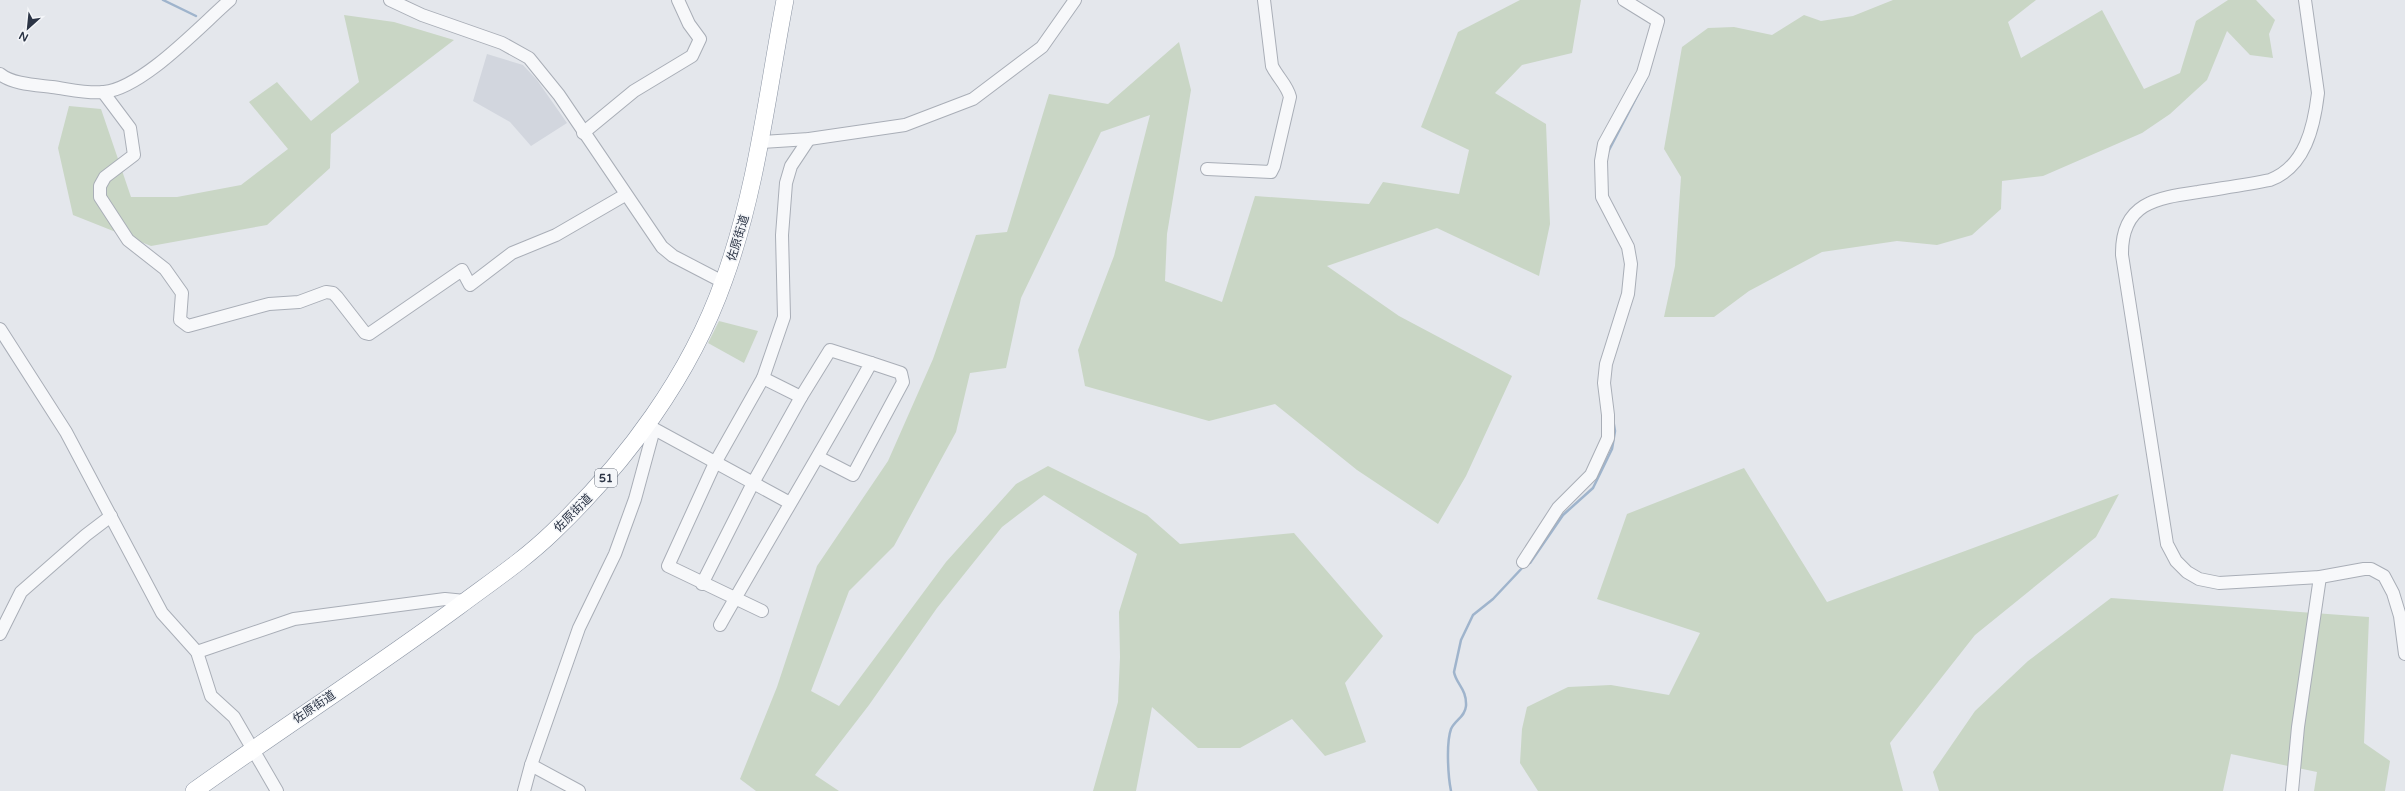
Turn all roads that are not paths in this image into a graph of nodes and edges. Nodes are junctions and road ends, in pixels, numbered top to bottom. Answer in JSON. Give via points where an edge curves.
{"nodes":[{"id":1,"x":230,"y":0,"type":"edge"},
{"id":2,"x":390,"y":0,"type":"edge"},
{"id":3,"x":678,"y":0,"type":"edge"},
{"id":4,"x":785,"y":0,"type":"edge"},
{"id":5,"x":1075,"y":0,"type":"edge"},
{"id":6,"x":1264,"y":0,"type":"edge"},
{"id":7,"x":1624,"y":0,"type":"edge"},
{"id":8,"x":2305,"y":0,"type":"edge"},
{"id":9,"x":0,"y":74,"type":"edge"},
{"id":10,"x":103,"y":92,"type":"junction"},
{"id":11,"x":583,"y":133,"type":"junction"},
{"id":12,"x":809,"y":139,"type":"junction"},
{"id":13,"x":761,"y":142,"type":"junction"},
{"id":14,"x":1207,"y":169,"type":"dead end"},
{"id":15,"x":625,"y":195,"type":"junction"},
{"id":16,"x":723,"y":282,"type":"junction"},
{"id":17,"x":0,"y":329,"type":"edge"},
{"id":18,"x":871,"y":363,"type":"junction"},
{"id":19,"x":763,"y":378,"type":"junction"},
{"id":20,"x":801,"y":397,"type":"junction"},
{"id":21,"x":650,"y":427,"type":"junction"},
{"id":22,"x":818,"y":457,"type":"junction"},
{"id":23,"x":715,"y":463,"type":"junction"},
{"id":24,"x":753,"y":483,"type":"junction"},
{"id":25,"x":790,"y":503,"type":"junction"},
{"id":26,"x":111,"y":516,"type":"junction"},
{"id":27,"x":1523,"y":562,"type":"dead end"},
{"id":28,"x":2320,"y":577,"type":"junction"},
{"id":29,"x":702,"y":584,"type":"junction"},
{"id":30,"x":734,"y":600,"type":"junction"},
{"id":31,"x":465,"y":601,"type":"junction"},
{"id":32,"x":762,"y":611,"type":"dead end"},
{"id":33,"x":720,"y":625,"type":"dead end"},
{"id":34,"x":0,"y":634,"type":"edge"},
{"id":35,"x":197,"y":652,"type":"junction"},
{"id":36,"x":2405,"y":654,"type":"edge"},
{"id":37,"x":251,"y":750,"type":"junction"},
{"id":38,"x":531,"y":765,"type":"junction"},
{"id":39,"x":194,"y":791,"type":"edge"},
{"id":40,"x":276,"y":791,"type":"edge"},
{"id":41,"x":524,"y":791,"type":"edge"},
{"id":42,"x":579,"y":791,"type":"edge"},
{"id":43,"x":2292,"y":791,"type":"edge"}],
"edges":[{"from":1,"to":10,"type":"street","via":[[134,81]]},
{"from":2,"to":11,"type":"street","via":[[422,15],[502,43],[529,58],[555,90]]},
{"from":3,"to":11,"type":"street","via":[[689,24],[700,39],[692,56],[634,91]]},
{"from":4,"to":13,"type":"highway","name":"佐原街道","number":"51"},
{"from":5,"to":12,"type":"street","via":[[1042,47],[973,99],[905,125]]},
{"from":6,"to":14,"type":"street","via":[[1272,66],[1288,87],[1290,97],[1274,166],[1271,172]]},
{"from":7,"to":27,"type":"street","via":[[1658,21],[1643,73],[1604,144],[1602,153],[1602,198],[1628,247],[1631,264],[1628,294],[1606,364],[1604,383],[1608,438],[1591,475],[1558,508]]},
{"from":8,"to":28,"type":"street","via":[[2318,94],[2317,109],[2308,138],[2296,162],[2286,172],[2270,180],[2164,196],[2148,202],[2137,210],[2130,220],[2124,233],[2122,247],[2151,454],[2167,544],[2171,553],[2187,572],[2199,580],[2208,582]]},
{"from":9,"to":10,"type":"street","via":[[6,79],[49,87]]},
{"from":10,"to":15,"type":"street","via":[[130,128],[134,154],[105,177],[100,186],[100,197],[128,240],[165,269],[182,293],[180,320],[188,326],[269,304],[298,302],[326,292],[333,293],[365,333],[369,334],[462,270],[470,285],[512,253],[556,235]]},
{"from":11,"to":15,"type":"street"},
{"from":12,"to":13,"type":"street"},
{"from":12,"to":19,"type":"street","via":[[791,166],[786,183],[782,235],[784,317]]},
{"from":13,"to":16,"type":"highway","name":"佐原街道","number":"51","via":[[742,228]]},
{"from":15,"to":16,"type":"street","via":[[662,247],[673,256]]},
{"from":16,"to":21,"type":"highway","name":"佐原街道","number":"51","via":[[686,363]]},
{"from":17,"to":26,"type":"street","via":[[66,432]]},
{"from":18,"to":20,"type":"street","via":[[830,350]]},
{"from":18,"to":22,"type":"street"},
{"from":18,"to":22,"type":"street","via":[[901,373],[903,382],[853,476]]},
{"from":19,"to":20,"type":"street"},
{"from":19,"to":23,"type":"street"},
{"from":20,"to":24,"type":"street"},
{"from":21,"to":23,"type":"street"},
{"from":21,"to":31,"type":"highway","name":"佐原街道","number":"51","via":[[552,534],[508,571]]},
{"from":21,"to":38,"type":"street","via":[[635,499],[615,554],[579,628]]},
{"from":22,"to":25,"type":"street"},
{"from":23,"to":24,"type":"street"},
{"from":23,"to":29,"type":"street","via":[[668,566]]},
{"from":24,"to":25,"type":"street"},
{"from":24,"to":29,"type":"street"},
{"from":25,"to":30,"type":"street"},
{"from":26,"to":34,"type":"street","via":[[21,592]]},
{"from":26,"to":35,"type":"street","via":[[162,613]]},
{"from":28,"to":36,"type":"street","via":[[2364,569],[2372,569],[2384,576],[2393,593],[2400,616]]},
{"from":28,"to":43,"type":"street","via":[[2298,727]]},
{"from":29,"to":30,"type":"street"},
{"from":30,"to":32,"type":"street"},
{"from":30,"to":33,"type":"street"},
{"from":31,"to":35,"type":"street","via":[[445,599],[294,619]]},
{"from":31,"to":37,"type":"highway","name":"佐原街道","number":"51","via":[[403,647]]},
{"from":35,"to":37,"type":"street","via":[[212,696],[234,717]]},
{"from":37,"to":39,"type":"highway","name":"佐原街道","number":"51"},
{"from":37,"to":40,"type":"street"},
{"from":38,"to":41,"type":"street"},
{"from":38,"to":42,"type":"street"}]}
